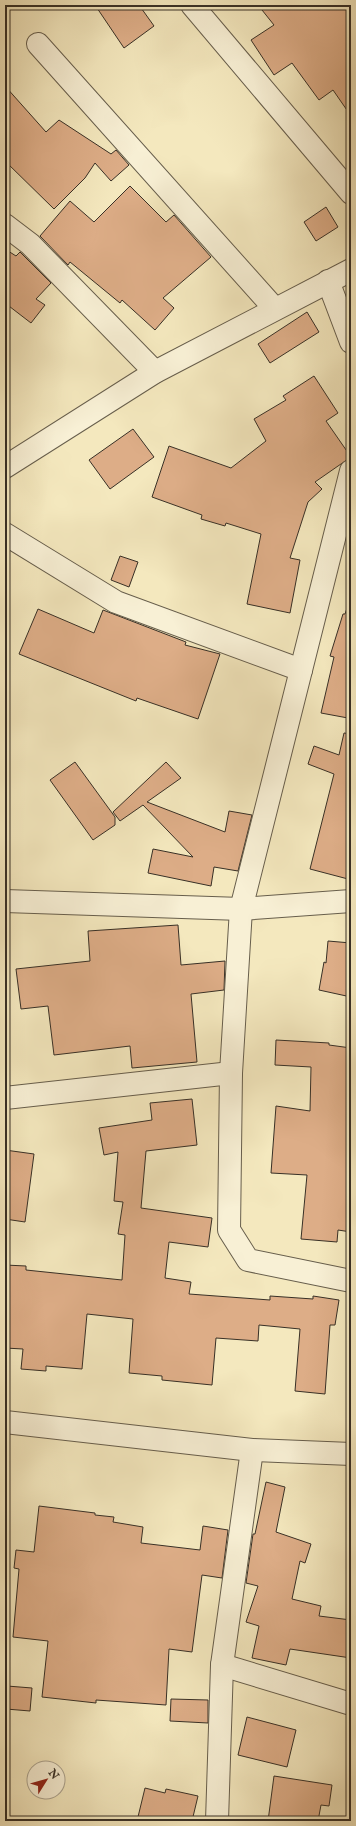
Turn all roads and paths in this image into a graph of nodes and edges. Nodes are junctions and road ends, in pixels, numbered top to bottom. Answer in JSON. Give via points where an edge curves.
{"nodes":[{"id":1,"x":192,"y":5,"type":"edge"},
{"id":2,"x":38,"y":44,"type":"dead end"},
{"id":3,"x":351,"y":193,"type":"edge"},
{"id":4,"x":5,"y":224,"type":"edge"},
{"id":5,"x":351,"y":270,"type":"edge"},
{"id":6,"x":328,"y":281,"type":"junction"},
{"id":7,"x":275,"y":309,"type":"junction"},
{"id":8,"x":351,"y":342,"type":"edge"},
{"id":9,"x":155,"y":372,"type":"junction"},
{"id":10,"x":5,"y":467,"type":"edge"},
{"id":11,"x":351,"y":471,"type":"edge"},
{"id":12,"x":5,"y":534,"type":"edge"},
{"id":13,"x":301,"y":670,"type":"junction"},
{"id":14,"x":5,"y":901,"type":"edge"},
{"id":15,"x":351,"y":901,"type":"edge"},
{"id":16,"x":241,"y":909,"type":"junction"},
{"id":17,"x":231,"y":1073,"type":"junction"},
{"id":18,"x":5,"y":1098,"type":"edge"},
{"id":19,"x":351,"y":1281,"type":"edge"},
{"id":20,"x":5,"y":1422,"type":"edge"},
{"id":21,"x":252,"y":1450,"type":"junction"},
{"id":22,"x":351,"y":1454,"type":"edge"},
{"id":23,"x":222,"y":1665,"type":"junction"},
{"id":24,"x":351,"y":1704,"type":"edge"},
{"id":25,"x":217,"y":1821,"type":"edge"}],
"edges":[{"from":1,"to":3,"type":"street"},
{"from":2,"to":7,"type":"street"},
{"from":4,"to":9,"type":"street","via":[[30,244]]},
{"from":5,"to":6,"type":"street"},
{"from":6,"to":7,"type":"street"},
{"from":6,"to":8,"type":"street"},
{"from":7,"to":9,"type":"street"},
{"from":9,"to":10,"type":"street"},
{"from":11,"to":13,"type":"street"},
{"from":12,"to":13,"type":"street","via":[[116,602]]},
{"from":13,"to":16,"type":"street"},
{"from":14,"to":16,"type":"street"},
{"from":15,"to":16,"type":"street"},
{"from":16,"to":17,"type":"street"},
{"from":17,"to":18,"type":"street"},
{"from":17,"to":19,"type":"street","via":[[229,1230],[248,1260]]},
{"from":20,"to":21,"type":"street"},
{"from":21,"to":22,"type":"street"},
{"from":21,"to":23,"type":"street"},
{"from":23,"to":24,"type":"street"},
{"from":23,"to":25,"type":"street"}]}
